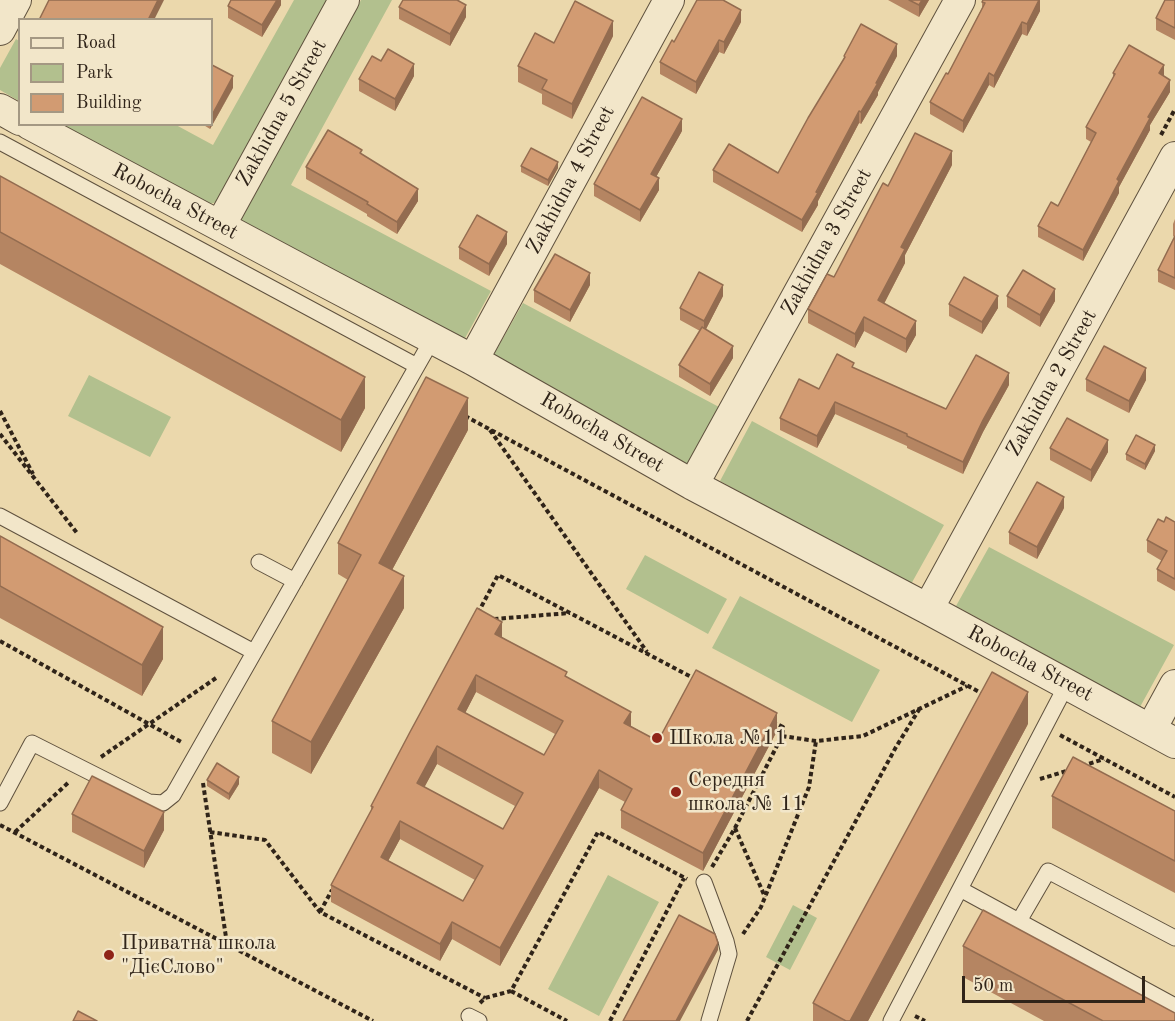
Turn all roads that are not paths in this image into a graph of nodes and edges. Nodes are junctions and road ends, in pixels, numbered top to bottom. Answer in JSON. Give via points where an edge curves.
{"nodes":[{"id":1,"x":16,"y":0,"type":"edge"},
{"id":2,"x":344,"y":0,"type":"edge"},
{"id":3,"x":669,"y":0,"type":"edge"},
{"id":4,"x":960,"y":0,"type":"edge"},
{"id":5,"x":0,"y":30,"type":"edge"},
{"id":6,"x":0,"y":109,"type":"edge"},
{"id":7,"x":18,"y":119,"type":"edge"},
{"id":8,"x":33,"y":126,"type":"edge"},
{"id":9,"x":0,"y":142,"type":"edge"},
{"id":10,"x":1175,"y":157,"type":"edge"},
{"id":11,"x":220,"y":226,"type":"junction"},
{"id":12,"x":432,"y":338,"type":"junction"},
{"id":13,"x":473,"y":360,"type":"junction"},
{"id":14,"x":417,"y":366,"type":"junction"},
{"id":15,"x":693,"y":485,"type":"junction"},
{"id":16,"x":0,"y":516,"type":"edge"},
{"id":17,"x":259,"y":562,"type":"dead end"},
{"id":18,"x":295,"y":581,"type":"junction"},
{"id":19,"x":928,"y":609,"type":"junction"},
{"id":20,"x":254,"y":652,"type":"junction"},
{"id":21,"x":1067,"y":684,"type":"junction"},
{"id":22,"x":1175,"y":685,"type":"edge"},
{"id":23,"x":1163,"y":736,"type":"edge"},
{"id":24,"x":0,"y":803,"type":"edge"},
{"id":25,"x":704,"y":882,"type":"road end"},
{"id":26,"x":960,"y":889,"type":"junction"},
{"id":27,"x":1019,"y":921,"type":"junction"},
{"id":28,"x":1175,"y":938,"type":"edge"},
{"id":29,"x":1175,"y":1006,"type":"edge"},
{"id":30,"x":709,"y":1021,"type":"edge"},
{"id":31,"x":891,"y":1021,"type":"edge"}],
"edges":[{"from":1,"to":5,"type":"street"},
{"from":2,"to":11,"type":"street","name":"Zakhidna 5 Street"},
{"from":3,"to":13,"type":"street","name":"Zakhidna 4 Street"},
{"from":4,"to":15,"type":"street","name":"Zakhidna 3 Street"},
{"from":6,"to":7,"type":"street"},
{"from":8,"to":11,"type":"street","name":"Robocha Street"},
{"from":9,"to":14,"type":"lane"},
{"from":10,"to":19,"type":"street","name":"Zakhidna 2 Street"},
{"from":11,"to":12,"type":"street","name":"Robocha Street"},
{"from":12,"to":13,"type":"street","name":"Robocha Street"},
{"from":12,"to":14,"type":"lane"},
{"from":13,"to":15,"type":"street","name":"Robocha Street"},
{"from":14,"to":18,"type":"lane"},
{"from":15,"to":19,"type":"street","name":"Robocha Street"},
{"from":16,"to":20,"type":"lane"},
{"from":17,"to":18,"type":"lane"},
{"from":18,"to":20,"type":"lane"},
{"from":19,"to":21,"type":"street","name":"Robocha Street"},
{"from":20,"to":24,"type":"lane","via":[[173,795],[163,803],[149,802],[32,743]]},
{"from":21,"to":23,"type":"street","name":"Robocha Street"},
{"from":21,"to":26,"type":"lane"},
{"from":22,"to":23,"type":"street"},
{"from":25,"to":30,"type":"lane","via":[[729,954]]},
{"from":26,"to":27,"type":"lane"},
{"from":26,"to":31,"type":"lane"},
{"from":27,"to":28,"type":"lane","via":[[1048,871]]},
{"from":27,"to":29,"type":"lane"}]}
